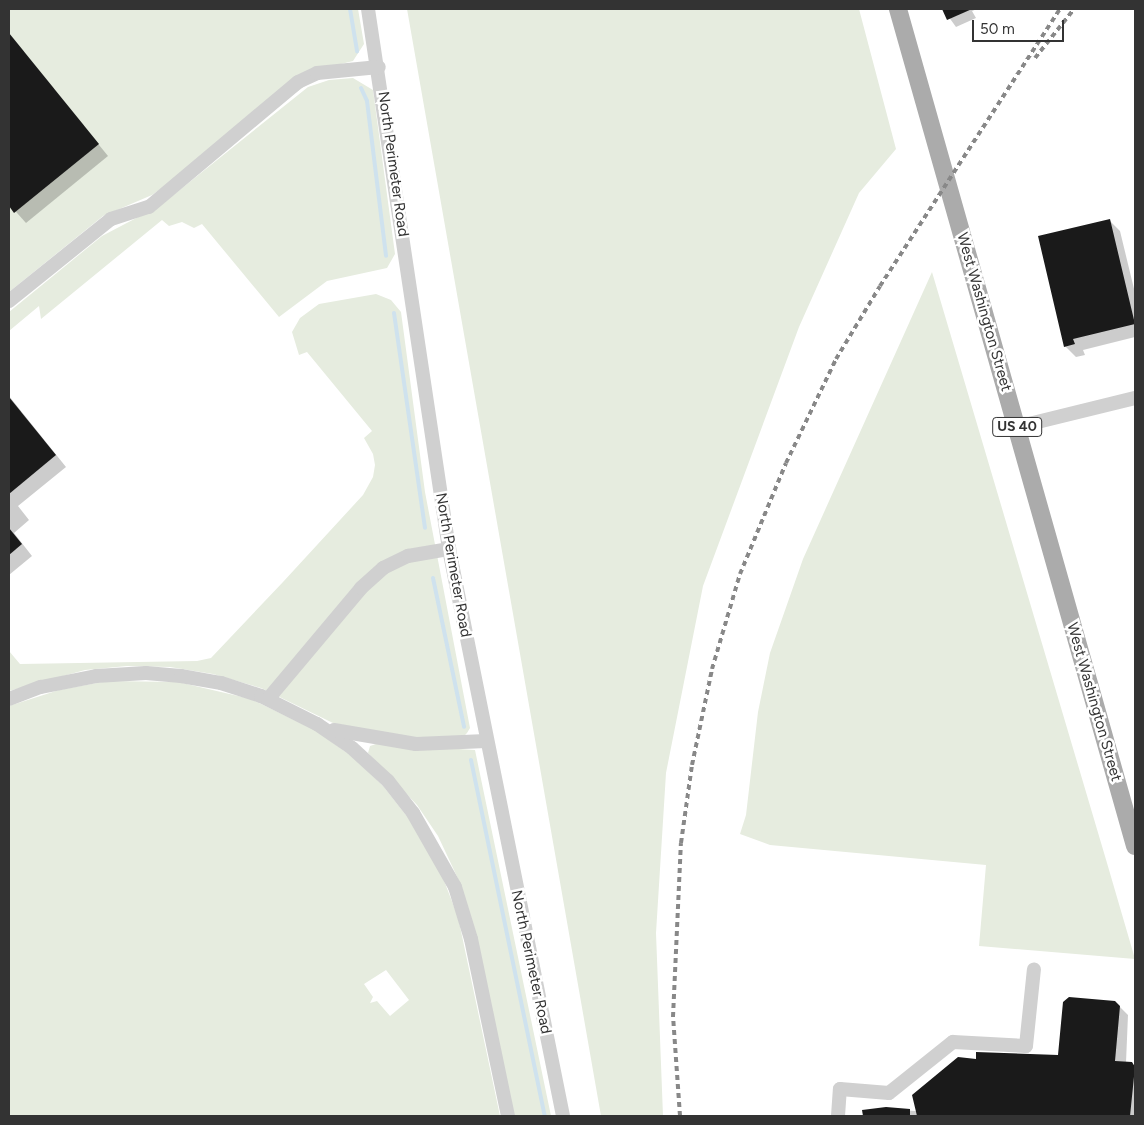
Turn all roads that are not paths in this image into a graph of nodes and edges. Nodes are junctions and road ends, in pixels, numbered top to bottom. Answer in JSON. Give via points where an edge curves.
{"nodes":[{"id":1,"x":368,"y":9,"type":"edge"},
{"id":2,"x":898,"y":9,"type":"edge"},
{"id":3,"x":379,"y":67,"type":"junction"},
{"id":4,"x":9,"y":301,"type":"edge"},
{"id":5,"x":1135,"y":398,"type":"edge"},
{"id":6,"x":1017,"y":427,"type":"junction"},
{"id":7,"x":449,"y":549,"type":"junction"},
{"id":8,"x":9,"y":699,"type":"edge"},
{"id":9,"x":268,"y":699,"type":"junction"},
{"id":10,"x":324,"y":728,"type":"junction"},
{"id":11,"x":486,"y":741,"type":"junction"},
{"id":12,"x":1135,"y":846,"type":"edge"},
{"id":13,"x":1034,"y":969,"type":"dead end"},
{"id":14,"x":508,"y":1116,"type":"edge"},
{"id":15,"x":562,"y":1116,"type":"edge"},
{"id":16,"x":838,"y":1116,"type":"edge"}],
"edges":[{"from":1,"to":3,"type":"street","name":"North Perimeter Road"},
{"from":2,"to":6,"type":"main road","name":"West Washington Street","number":"US 40"},
{"from":3,"to":4,"type":"street","via":[[317,73],[298,82],[149,207],[111,219]]},
{"from":3,"to":7,"type":"street","name":"North Perimeter Road"},
{"from":5,"to":6,"type":"street"},
{"from":6,"to":12,"type":"main road","name":"West Washington Street","number":"US 40"},
{"from":7,"to":9,"type":"street","via":[[408,556],[383,568],[361,588]]},
{"from":7,"to":11,"type":"street","name":"North Perimeter Road"},
{"from":8,"to":9,"type":"street","via":[[61,682],[146,673],[220,683]]},
{"from":9,"to":10,"type":"street"},
{"from":10,"to":11,"type":"street","via":[[358,737],[416,744]]},
{"from":10,"to":14,"type":"street","via":[[368,761],[396,791],[426,831],[455,887],[471,939]]},
{"from":11,"to":15,"type":"street","name":"North Perimeter Road"},
{"from":13,"to":16,"type":"street","via":[[1026,1046],[953,1042],[890,1093],[840,1089]]}]}
